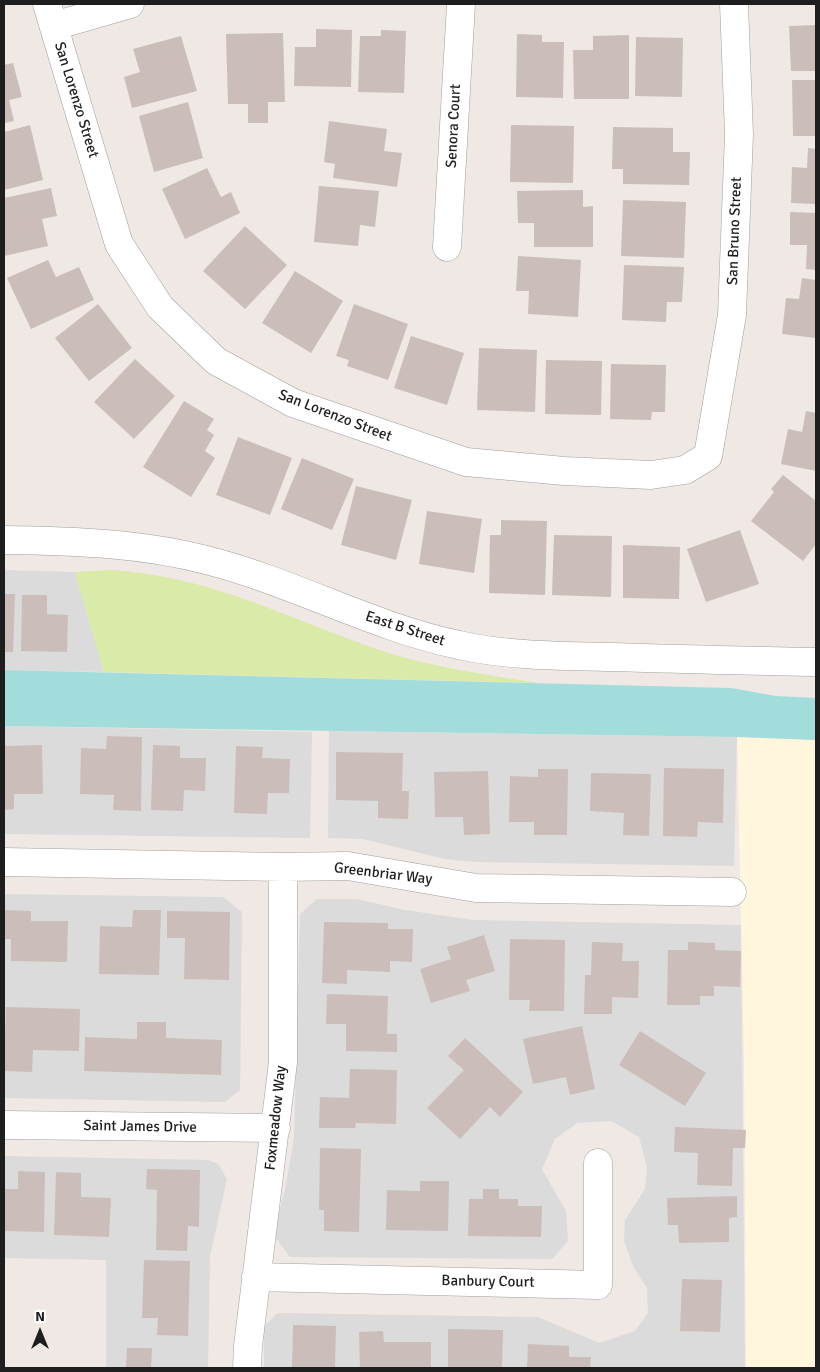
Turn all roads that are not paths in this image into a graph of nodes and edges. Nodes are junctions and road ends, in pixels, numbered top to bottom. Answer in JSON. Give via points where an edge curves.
{"nodes":[{"id":1,"x":130,"y":4,"type":"edge"},
{"id":2,"x":461,"y":4,"type":"edge"},
{"id":3,"x":734,"y":4,"type":"edge"},
{"id":4,"x":50,"y":15,"type":"edge"},
{"id":5,"x":447,"y":247,"type":"dead end"},
{"id":6,"x":708,"y":456,"type":"joint"},
{"id":7,"x":4,"y":540,"type":"edge"},
{"id":8,"x":816,"y":662,"type":"edge"},
{"id":9,"x":4,"y":862,"type":"edge"},
{"id":10,"x":283,"y":867,"type":"junction"},
{"id":11,"x":732,"y":892,"type":"dead end"},
{"id":12,"x":4,"y":1125,"type":"edge"},
{"id":13,"x":276,"y":1128,"type":"junction"},
{"id":14,"x":598,"y":1163,"type":"dead end"},
{"id":15,"x":256,"y":1277,"type":"junction"},
{"id":16,"x":247,"y":1368,"type":"edge"}],
"edges":[{"from":1,"to":4,"type":"street"},
{"from":2,"to":5,"type":"street","name":"Senora Court"},
{"from":3,"to":6,"type":"street","name":"San Bruno Street","via":[[739,134],[732,315]]},
{"from":4,"to":6,"type":"street","name":"San Lorenzo Street","via":[[119,244],[160,308],[216,361],[293,402],[466,462],[651,475],[684,470]]},
{"from":7,"to":8,"type":"street","name":"East B Street","via":[[162,549],[261,576],[409,634],[461,646],[550,656]]},
{"from":9,"to":10,"type":"street","name":"Greenbriar Way"},
{"from":10,"to":11,"type":"street","name":"Greenbriar Way","via":[[348,866],[476,888]]},
{"from":10,"to":13,"type":"street","name":"Foxmeadow Way","via":[[283,1062]]},
{"from":12,"to":13,"type":"street","name":"Saint James Drive"},
{"from":13,"to":15,"type":"street","name":"Foxmeadow Way"},
{"from":14,"to":15,"type":"street","name":"Banbury Court","via":[[598,1285]]},
{"from":15,"to":16,"type":"street","name":"Foxmeadow Way"}]}
